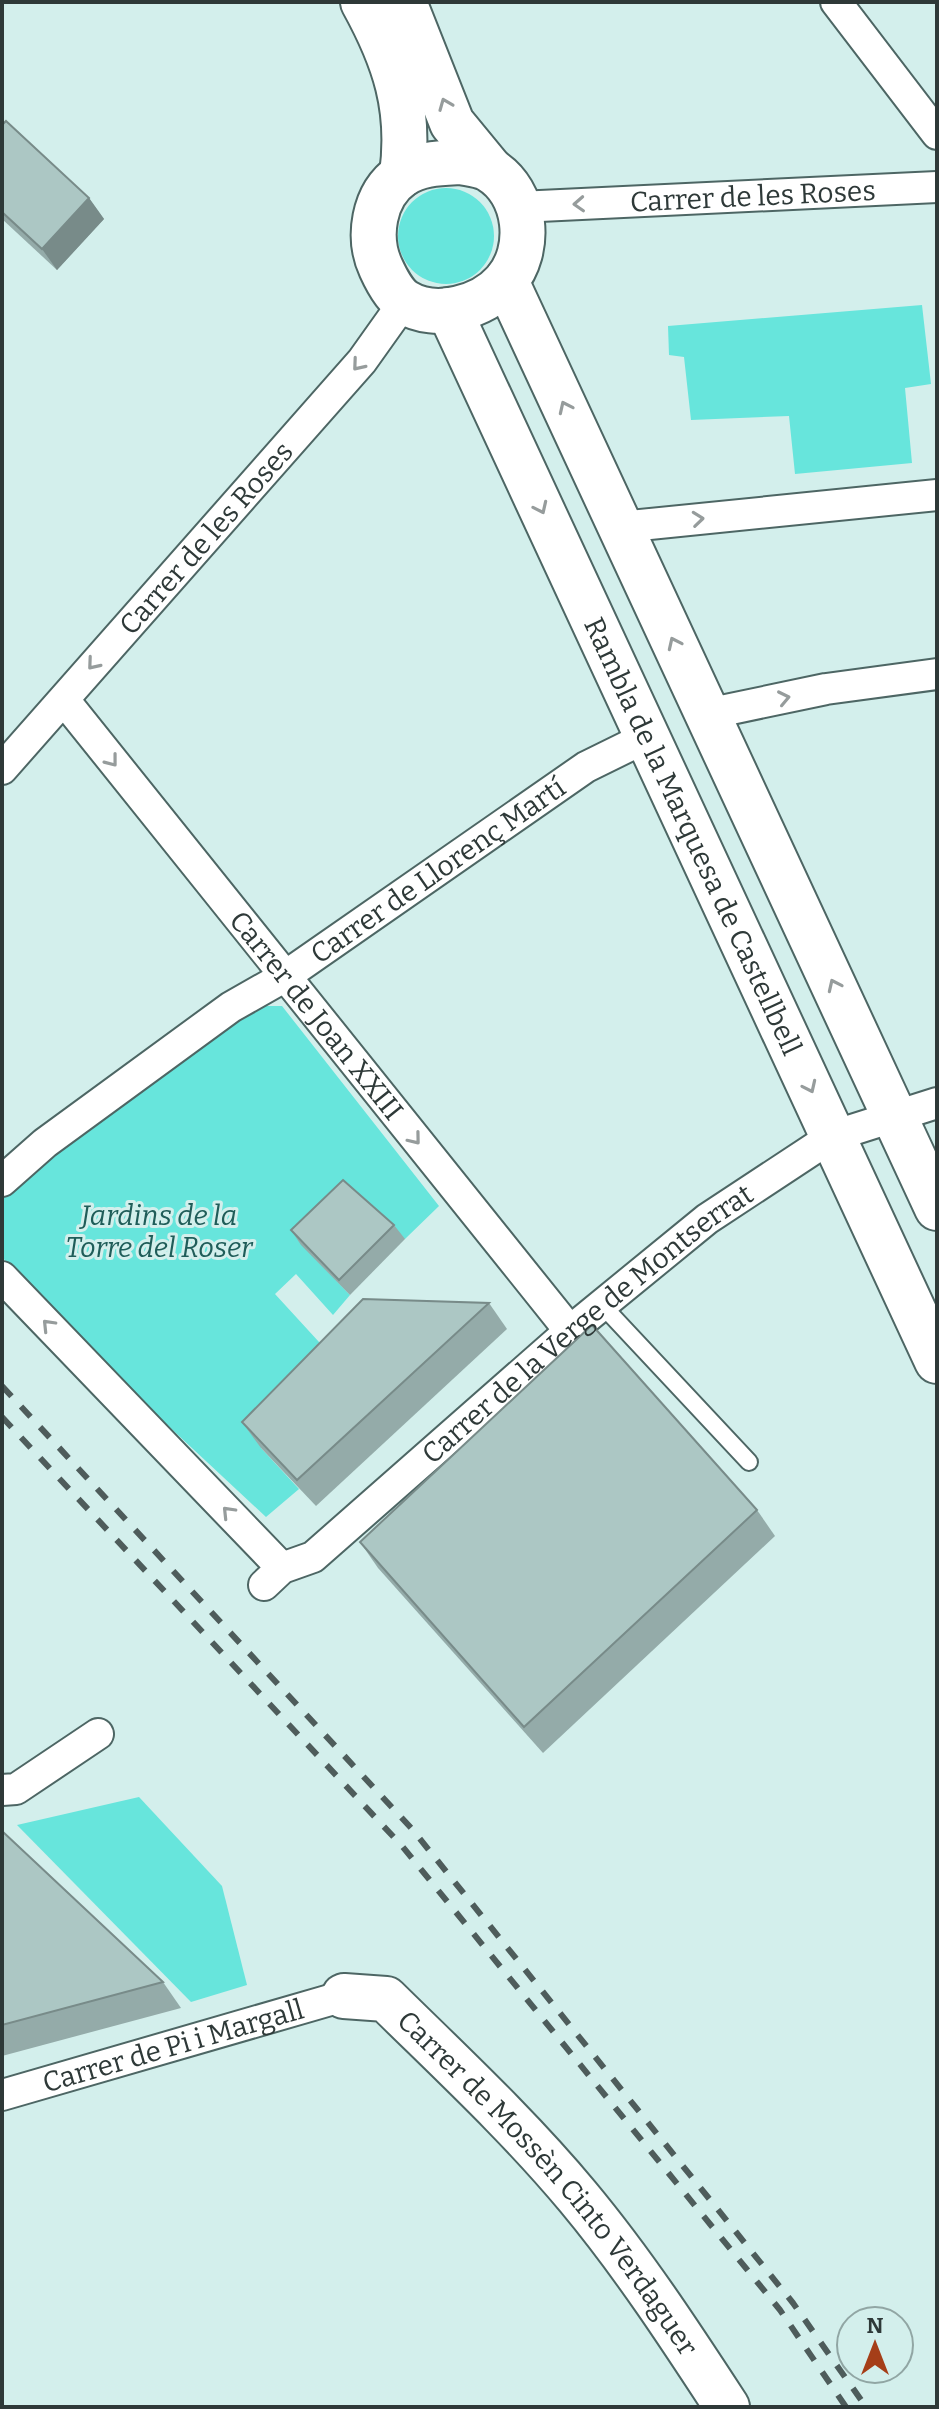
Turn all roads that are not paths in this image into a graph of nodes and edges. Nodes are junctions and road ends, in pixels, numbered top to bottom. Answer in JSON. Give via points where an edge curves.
{"nodes":[{"id":1,"x":363,"y":2,"type":"edge"},
{"id":2,"x":404,"y":2,"type":"edge"},
{"id":3,"x":836,"y":2,"type":"edge"},
{"id":4,"x":937,"y":134,"type":"edge"},
{"id":5,"x":489,"y":168,"type":"junction"},
{"id":6,"x":402,"y":175,"type":"junction"},
{"id":7,"x":937,"y":187,"type":"edge"},
{"id":8,"x":519,"y":207,"type":"junction"},
{"id":9,"x":506,"y":281,"type":"junction"},
{"id":10,"x":404,"y":302,"type":"junction"},
{"id":11,"x":449,"y":310,"type":"junction"},
{"id":12,"x":937,"y":495,"type":"edge"},
{"id":13,"x":620,"y":527,"type":"junction"},
{"id":14,"x":937,"y":674,"type":"edge"},
{"id":15,"x":64,"y":700,"type":"junction"},
{"id":16,"x":707,"y":714,"type":"junction"},
{"id":17,"x":647,"y":737,"type":"junction"},
{"id":18,"x":2,"y":769,"type":"edge"},
{"id":19,"x":284,"y":977,"type":"junction"},
{"id":20,"x":937,"y":1103,"type":"edge"},
{"id":21,"x":894,"y":1116,"type":"junction"},
{"id":22,"x":833,"y":1136,"type":"junction"},
{"id":23,"x":2,"y":1181,"type":"edge"},
{"id":24,"x":937,"y":1208,"type":"edge"},
{"id":25,"x":2,"y":1277,"type":"edge"},
{"id":26,"x":602,"y":1305,"type":"junction"},
{"id":27,"x":570,"y":1331,"type":"junction"},
{"id":28,"x":937,"y":1361,"type":"edge"},
{"id":29,"x":749,"y":1462,"type":"dead end"},
{"id":30,"x":98,"y":1734,"type":"dead end"},
{"id":31,"x":2,"y":1790,"type":"edge"},
{"id":32,"x":344,"y":1996,"type":"joint"},
{"id":33,"x":2,"y":2095,"type":"edge"},
{"id":34,"x":727,"y":2407,"type":"edge"}],
"edges":[{"from":1,"to":6,"type":"street","via":[[406,114]]},
{"from":5,"to":2,"type":"street","one_way":true,"via":[[452,123]]},
{"from":3,"to":4,"type":"street"},
{"from":5,"to":6,"type":"street","via":[[461,162],[426,165]]},
{"from":5,"to":8,"type":"street","via":[[507,184]]},
{"from":6,"to":10,"type":"street","via":[[384,195],[373,228],[375,254]]},
{"from":7,"to":8,"type":"street","name":"Carrer de les Roses","one_way":true},
{"from":8,"to":9,"type":"street","via":[[520,257]]},
{"from":9,"to":11,"type":"street","via":[[468,307]]},
{"from":13,"to":9,"type":"street","one_way":true},
{"from":10,"to":11,"type":"street"},
{"from":10,"to":15,"type":"street","name":"Carrer de les Roses","one_way":true,"via":[[362,361]]},
{"from":11,"to":17,"type":"street","name":"Rambla de la Marquesa de Castellbell","one_way":true},
{"from":13,"to":12,"type":"street","one_way":true},
{"from":16,"to":13,"type":"street","one_way":true},
{"from":16,"to":14,"type":"street","one_way":true,"via":[[826,689]]},
{"from":15,"to":18,"type":"street","name":"Carrer de les Roses"},
{"from":15,"to":19,"type":"street","name":"Carrer de Joan XXIII","one_way":true},
{"from":21,"to":16,"type":"street","one_way":true},
{"from":17,"to":19,"type":"street","name":"Carrer de Llorenç Martí","via":[[586,767]]},
{"from":17,"to":22,"type":"street","name":"Rambla de la Marquesa de Castellbell","one_way":true},
{"from":19,"to":23,"type":"street","name":"Carrer de Llorenç Martí","via":[[231,1007],[147,1067]]},
{"from":19,"to":27,"type":"street","name":"Carrer de Joan XXIII","one_way":true},
{"from":20,"to":21,"type":"street","name":"Carrer de la Verge de Montserrat"},
{"from":21,"to":22,"type":"street","name":"Carrer de la Verge de Montserrat"},
{"from":21,"to":24,"type":"street"},
{"from":22,"to":26,"type":"street","name":"Carrer de la Verge de Montserrat","via":[[707,1219]]},
{"from":22,"to":28,"type":"street","name":"Rambla de la Marquesa de Castellbell"},
{"from":27,"to":25,"type":"street","name":"Carrer de la Verge de Montserrat","one_way":true,"via":[[313,1557],[273,1577]]},
{"from":26,"to":27,"type":"street","name":"Carrer de la Verge de Montserrat"},
{"from":26,"to":29,"type":"lane"},
{"from":30,"to":31,"type":"street","via":[[16,1789]]},
{"from":32,"to":33,"type":"street","name":"Carrer de Pi i Margall"},
{"from":32,"to":34,"type":"street","name":"Carrer de Mossèn Cinto Verdaguer","via":[[386,1999],[506,2118],[636,2270]]}]}
